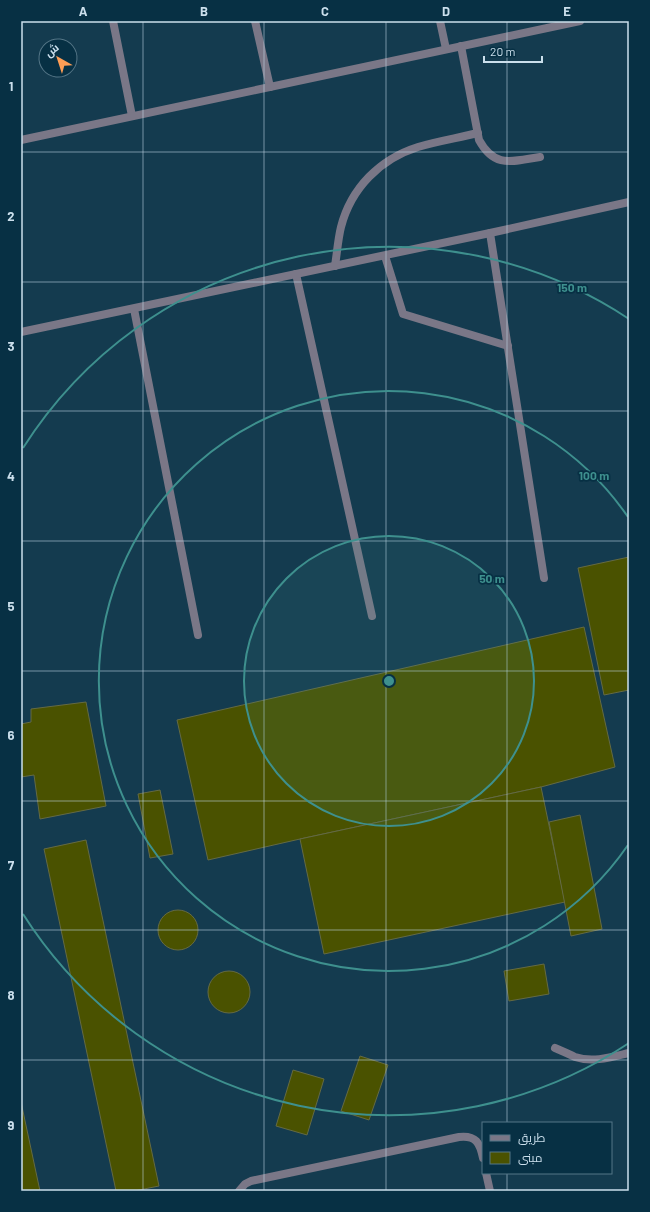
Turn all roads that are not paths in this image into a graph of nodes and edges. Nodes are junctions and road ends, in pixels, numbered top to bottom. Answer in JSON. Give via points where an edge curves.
{"nodes":[{"id":1,"x":113,"y":21,"type":"edge"},
{"id":2,"x":255,"y":21,"type":"edge"},
{"id":3,"x":440,"y":21,"type":"edge"},
{"id":4,"x":580,"y":21,"type":"edge"},
{"id":5,"x":461,"y":46,"type":"junction"},
{"id":6,"x":446,"y":50,"type":"junction"},
{"id":7,"x":270,"y":87,"type":"junction"},
{"id":8,"x":132,"y":116,"type":"junction"},
{"id":9,"x":478,"y":133,"type":"junction"},
{"id":10,"x":21,"y":140,"type":"edge"},
{"id":11,"x":540,"y":157,"type":"dead end"},
{"id":12,"x":629,"y":202,"type":"edge"},
{"id":13,"x":490,"y":233,"type":"junction"},
{"id":14,"x":385,"y":256,"type":"junction"},
{"id":15,"x":336,"y":266,"type":"junction"},
{"id":16,"x":296,"y":274,"type":"junction"},
{"id":17,"x":134,"y":309,"type":"junction"},
{"id":18,"x":21,"y":332,"type":"edge"},
{"id":19,"x":508,"y":346,"type":"junction"},
{"id":20,"x":544,"y":578,"type":"dead end"},
{"id":21,"x":372,"y":616,"type":"dead end"},
{"id":22,"x":198,"y":635,"type":"dead end"},
{"id":23,"x":555,"y":1048,"type":"dead end"},
{"id":24,"x":629,"y":1053,"type":"edge"},
{"id":25,"x":482,"y":1154,"type":"edge"},
{"id":26,"x":486,"y":1174,"type":"edge"},
{"id":27,"x":239,"y":1191,"type":"edge"},
{"id":28,"x":490,"y":1191,"type":"edge"}],
"edges":[{"from":1,"to":8,"type":"street"},
{"from":2,"to":7,"type":"street"},
{"from":3,"to":6,"type":"street"},
{"from":4,"to":5,"type":"street"},
{"from":5,"to":6,"type":"street"},
{"from":5,"to":9,"type":"street"},
{"from":6,"to":7,"type":"street"},
{"from":7,"to":8,"type":"street"},
{"from":8,"to":10,"type":"street"},
{"from":9,"to":11,"type":"street","via":[[483,147],[496,159],[506,162]]},
{"from":9,"to":15,"type":"street","via":[[418,147],[396,156],[376,169],[358,188],[350,203],[341,227]]},
{"from":12,"to":13,"type":"street"},
{"from":13,"to":14,"type":"street"},
{"from":13,"to":19,"type":"street"},
{"from":14,"to":15,"type":"street"},
{"from":14,"to":19,"type":"street","via":[[403,314]]},
{"from":15,"to":16,"type":"street"},
{"from":16,"to":17,"type":"street"},
{"from":16,"to":21,"type":"street"},
{"from":17,"to":18,"type":"street"},
{"from":17,"to":22,"type":"street"},
{"from":19,"to":20,"type":"street"},
{"from":23,"to":24,"type":"street","via":[[586,1059]]},
{"from":25,"to":27,"type":"street","via":[[477,1141],[471,1137],[458,1136],[250,1181]]},
{"from":26,"to":28,"type":"street"}]}
